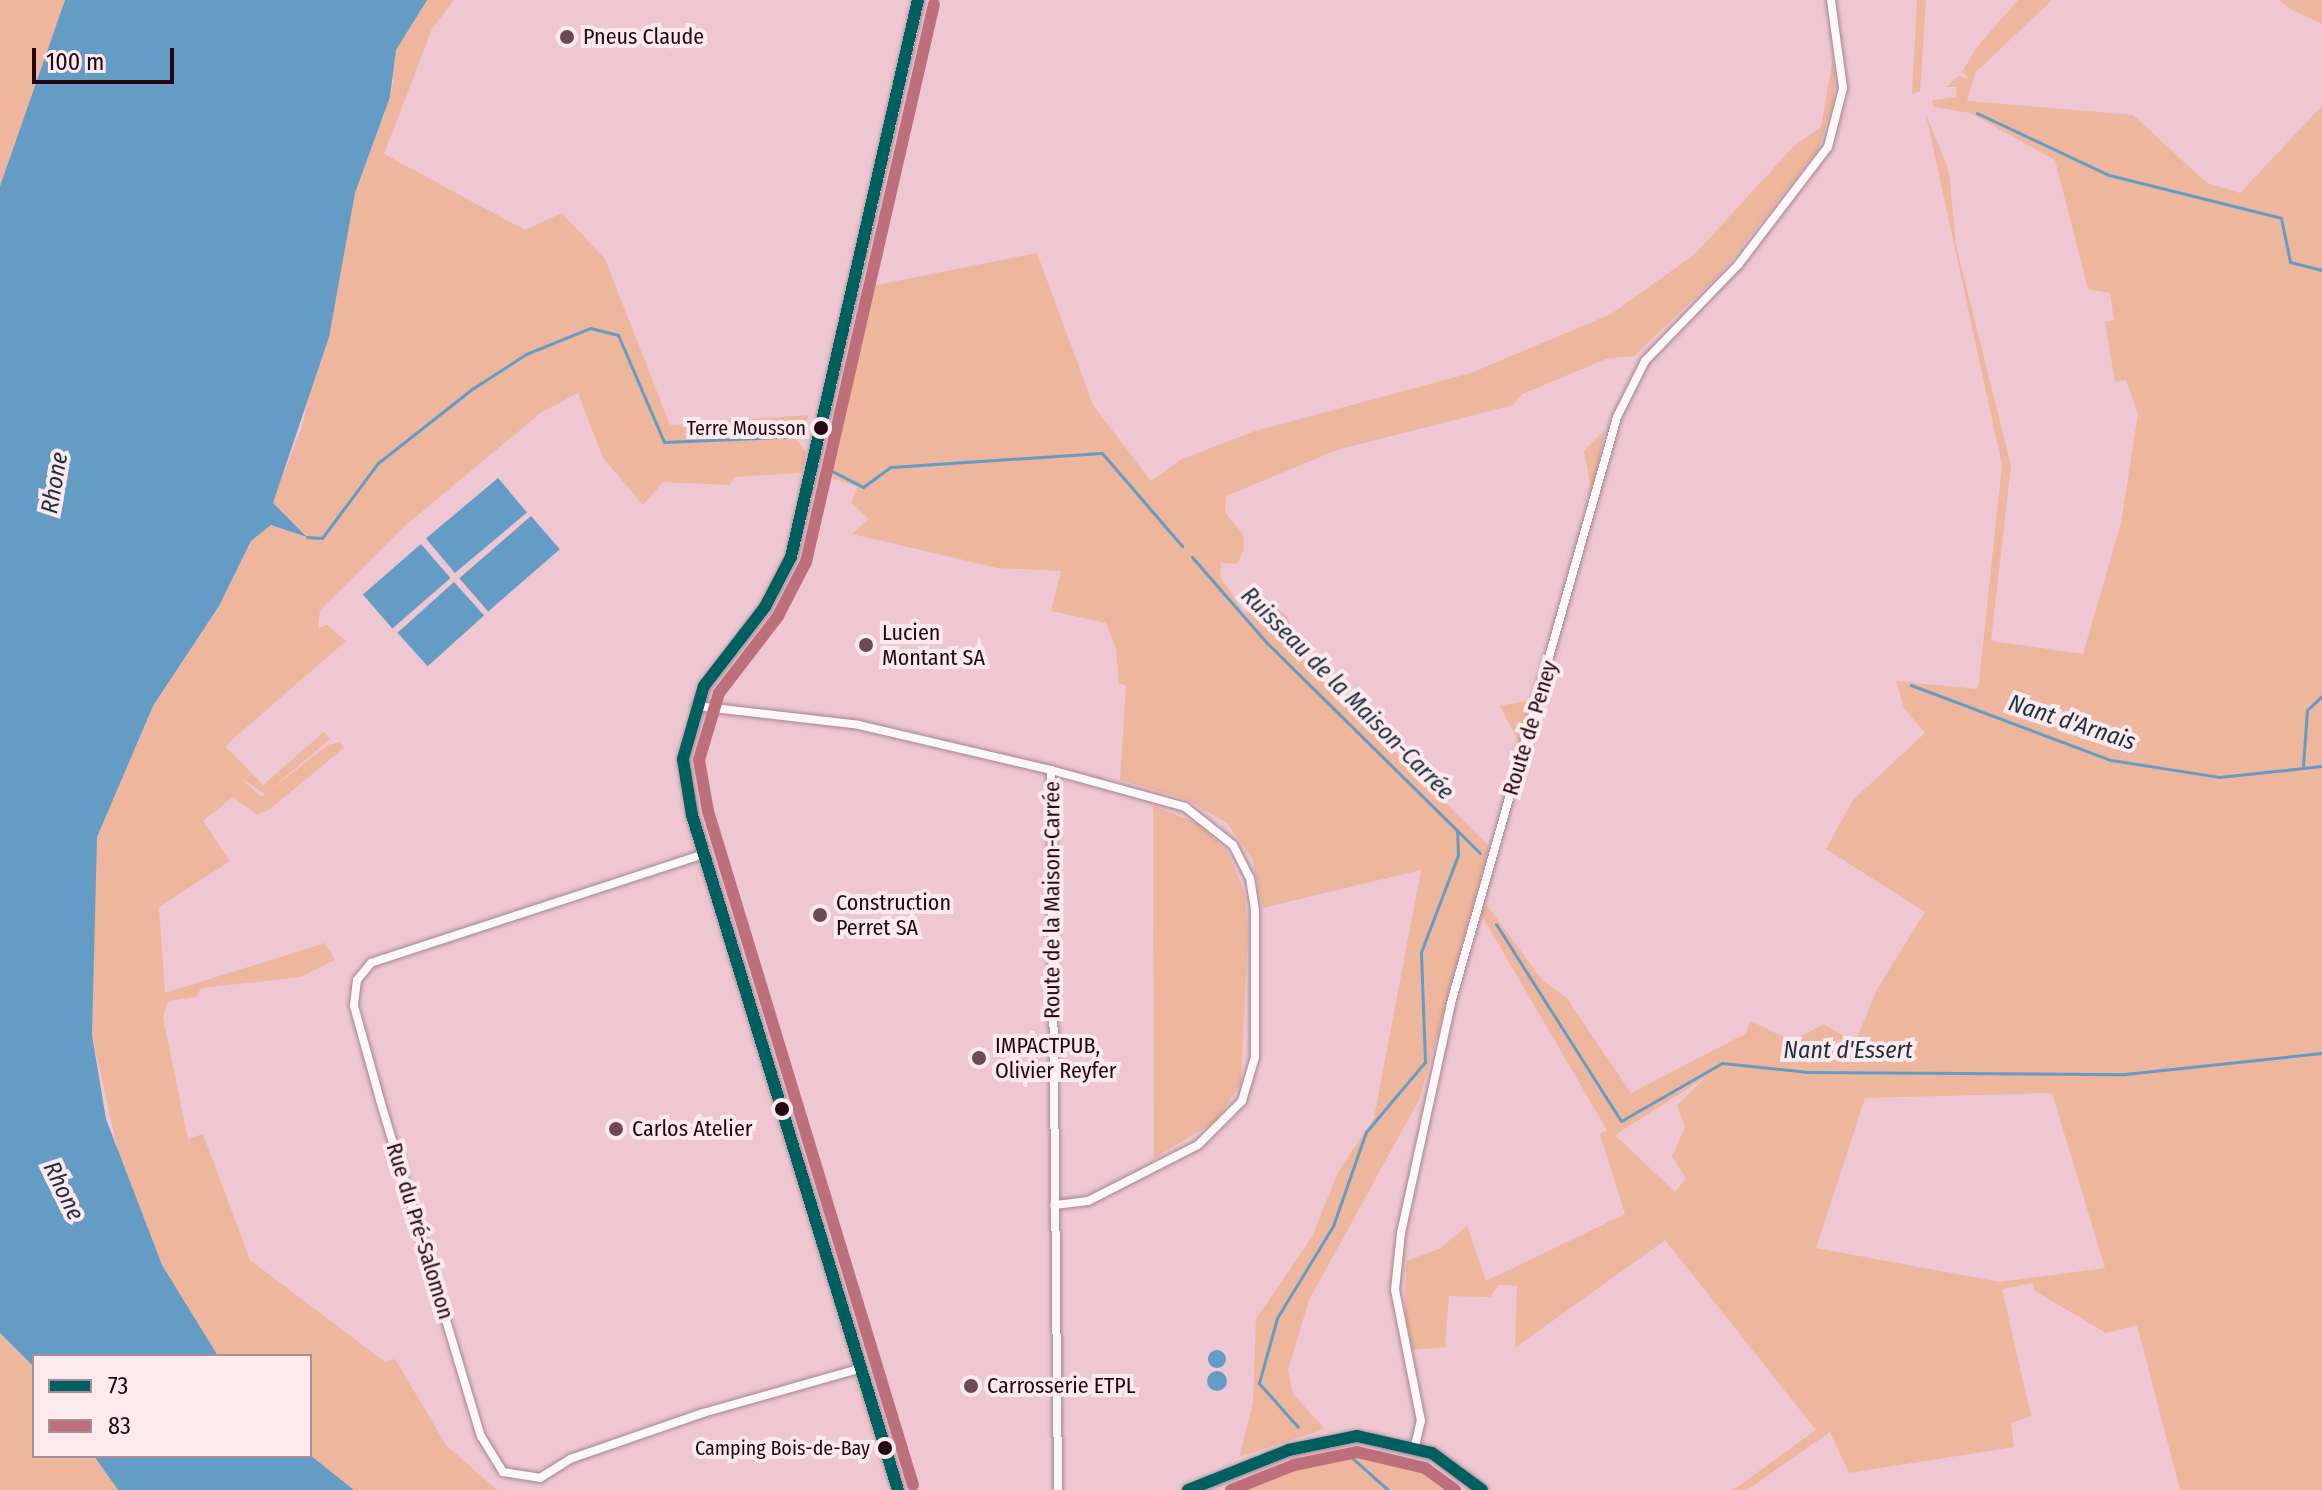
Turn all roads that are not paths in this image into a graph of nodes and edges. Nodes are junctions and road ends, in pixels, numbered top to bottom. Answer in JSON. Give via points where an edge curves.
{"nodes":[{"id":1,"x":918,"y":0,"type":"edge"},
{"id":2,"x":1831,"y":0,"type":"edge"},
{"id":3,"x":694,"y":705,"type":"junction"},
{"id":4,"x":1051,"y":770,"type":"junction"},
{"id":5,"x":704,"y":854,"type":"junction"},
{"id":6,"x":1054,"y":1205,"type":"junction"},
{"id":7,"x":859,"y":1369,"type":"junction"},
{"id":8,"x":1415,"y":1446,"type":"junction"},
{"id":9,"x":898,"y":1490,"type":"edge"},
{"id":10,"x":1058,"y":1490,"type":"edge"},
{"id":11,"x":1188,"y":1490,"type":"edge"},
{"id":12,"x":1482,"y":1490,"type":"edge"}],
"edges":[{"from":1,"to":3,"type":"main road","via":[[791,557],[765,607]]},
{"from":2,"to":8,"type":"street","name":"Route de Peney","via":[[1843,88],[1828,147],[1738,265],[1645,361],[1617,417],[1451,1003],[1401,1233],[1395,1302],[1421,1421]]},
{"from":3,"to":4,"type":"street","name":"Route de la Maison-Carrée","via":[[859,725]]},
{"from":3,"to":5,"type":"main road","via":[[683,772]]},
{"from":4,"to":6,"type":"street","name":"Route de la Maison-Carrée"},
{"from":4,"to":6,"type":"street","via":[[1172,803],[1213,823],[1243,861],[1255,911],[1255,1057],[1236,1110],[1182,1154],[1088,1201]]},
{"from":5,"to":7,"type":"main road"},
{"from":5,"to":7,"type":"street","name":"Rue du Pré-Salomon","via":[[364,969],[354,1006],[388,1127],[481,1436],[495,1465],[511,1477],[540,1478],[570,1459],[703,1413]]},
{"from":6,"to":10,"type":"street","name":"Route de la Maison-Carrée"},
{"from":7,"to":9,"type":"main road"},
{"from":8,"to":11,"type":"main road","via":[[1336,1438]]},
{"from":8,"to":12,"type":"main road"}]}
